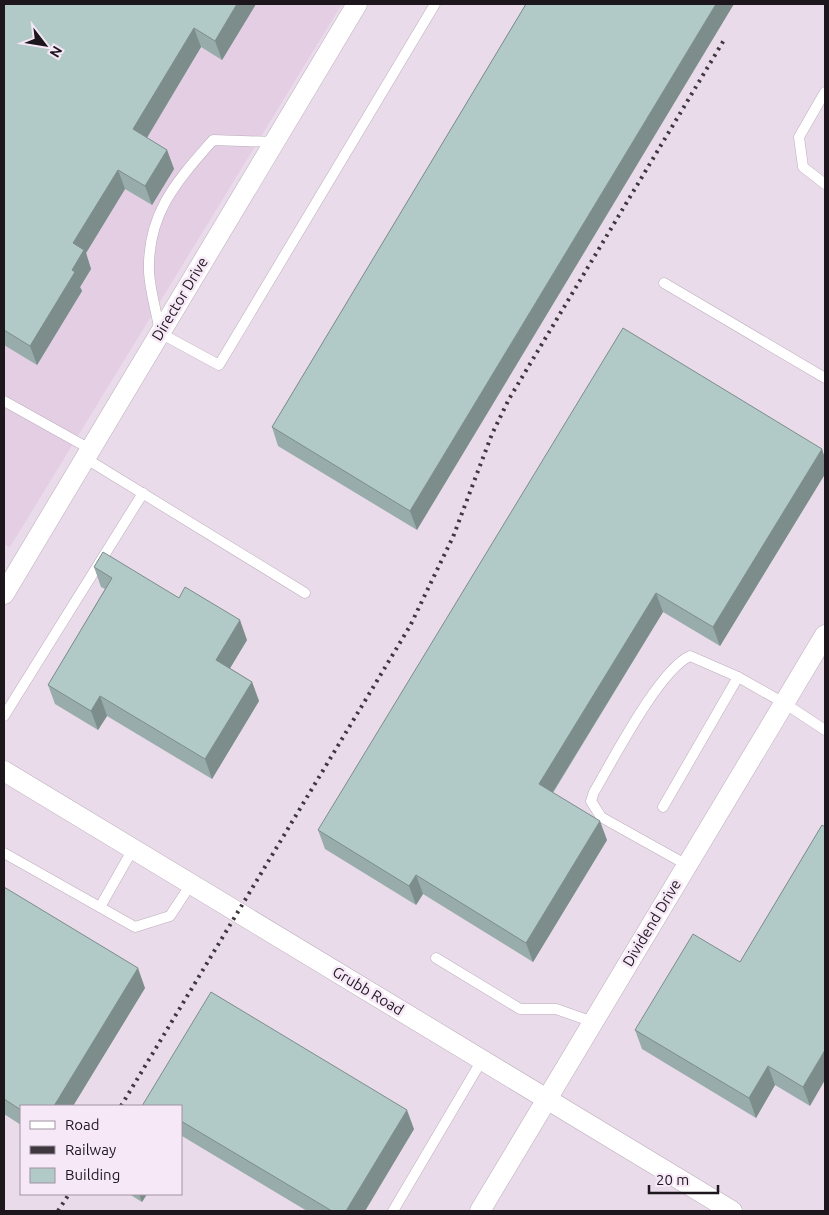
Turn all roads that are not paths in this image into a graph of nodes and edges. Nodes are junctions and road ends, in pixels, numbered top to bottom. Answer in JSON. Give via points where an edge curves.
{"nodes":[{"id":1,"x":357,"y":4,"type":"edge"},
{"id":2,"x":435,"y":4,"type":"edge"},
{"id":3,"x":825,"y":92,"type":"edge"},
{"id":4,"x":274,"y":142,"type":"junction"},
{"id":5,"x":825,"y":184,"type":"edge"},
{"id":6,"x":664,"y":283,"type":"dead end"},
{"id":7,"x":160,"y":333,"type":"junction"},
{"id":8,"x":825,"y":378,"type":"edge"},
{"id":9,"x":4,"y":401,"type":"edge"},
{"id":10,"x":88,"y":454,"type":"junction"},
{"id":11,"x":143,"y":493,"type":"junction"},
{"id":12,"x":305,"y":593,"type":"dead end"},
{"id":13,"x":4,"y":594,"type":"edge"},
{"id":14,"x":825,"y":635,"type":"edge"},
{"id":15,"x":738,"y":678,"type":"junction"},
{"id":16,"x":784,"y":703,"type":"junction"},
{"id":17,"x":4,"y":716,"type":"edge"},
{"id":18,"x":825,"y":730,"type":"edge"},
{"id":19,"x":4,"y":771,"type":"edge"},
{"id":20,"x":663,"y":806,"type":"dead end"},
{"id":21,"x":133,"y":849,"type":"junction"},
{"id":22,"x":4,"y":853,"type":"edge"},
{"id":23,"x":687,"y":865,"type":"junction"},
{"id":24,"x":191,"y":884,"type":"junction"},
{"id":25,"x":100,"y":907,"type":"junction"},
{"id":26,"x":436,"y":958,"type":"dead end"},
{"id":27,"x":593,"y":1022,"type":"junction"},
{"id":28,"x":482,"y":1060,"type":"junction"},
{"id":29,"x":547,"y":1099,"type":"junction"},
{"id":30,"x":393,"y":1211,"type":"edge"},
{"id":31,"x":480,"y":1211,"type":"edge"},
{"id":32,"x":732,"y":1211,"type":"edge"}],
"edges":[{"from":1,"to":4,"type":"street","name":"Director Drive"},
{"from":2,"to":7,"type":"lane","via":[[219,366]]},
{"from":3,"to":5,"type":"lane","via":[[799,137],[802,167]]},
{"from":4,"to":7,"type":"street","name":"Director Drive"},
{"from":4,"to":7,"type":"lane","via":[[213,140],[177,180],[154,224],[150,272]]},
{"from":6,"to":8,"type":"lane"},
{"from":7,"to":10,"type":"street","name":"Director Drive"},
{"from":9,"to":10,"type":"lane"},
{"from":10,"to":11,"type":"lane"},
{"from":10,"to":13,"type":"street","name":"Director Drive"},
{"from":11,"to":12,"type":"lane"},
{"from":11,"to":17,"type":"lane"},
{"from":14,"to":16,"type":"street","name":"Dividend Drive"},
{"from":15,"to":16,"type":"lane"},
{"from":15,"to":20,"type":"lane"},
{"from":15,"to":23,"type":"lane","via":[[690,656],[680,660],[662,679],[591,801],[601,817]]},
{"from":16,"to":18,"type":"lane"},
{"from":16,"to":23,"type":"street","name":"Dividend Drive"},
{"from":19,"to":21,"type":"street","name":"Grubb Road"},
{"from":21,"to":24,"type":"street","name":"Grubb Road"},
{"from":21,"to":25,"type":"lane"},
{"from":22,"to":25,"type":"lane"},
{"from":23,"to":27,"type":"street","name":"Dividend Drive"},
{"from":24,"to":25,"type":"lane","via":[[170,916],[135,927]]},
{"from":24,"to":28,"type":"street","name":"Grubb Road"},
{"from":26,"to":27,"type":"lane","via":[[520,1009],[556,1009]]},
{"from":27,"to":29,"type":"street","name":"Dividend Drive"},
{"from":28,"to":29,"type":"street","name":"Grubb Road"},
{"from":28,"to":30,"type":"lane"},
{"from":29,"to":31,"type":"street","name":"Dividend Drive"},
{"from":29,"to":32,"type":"street","name":"Grubb Road"}]}
